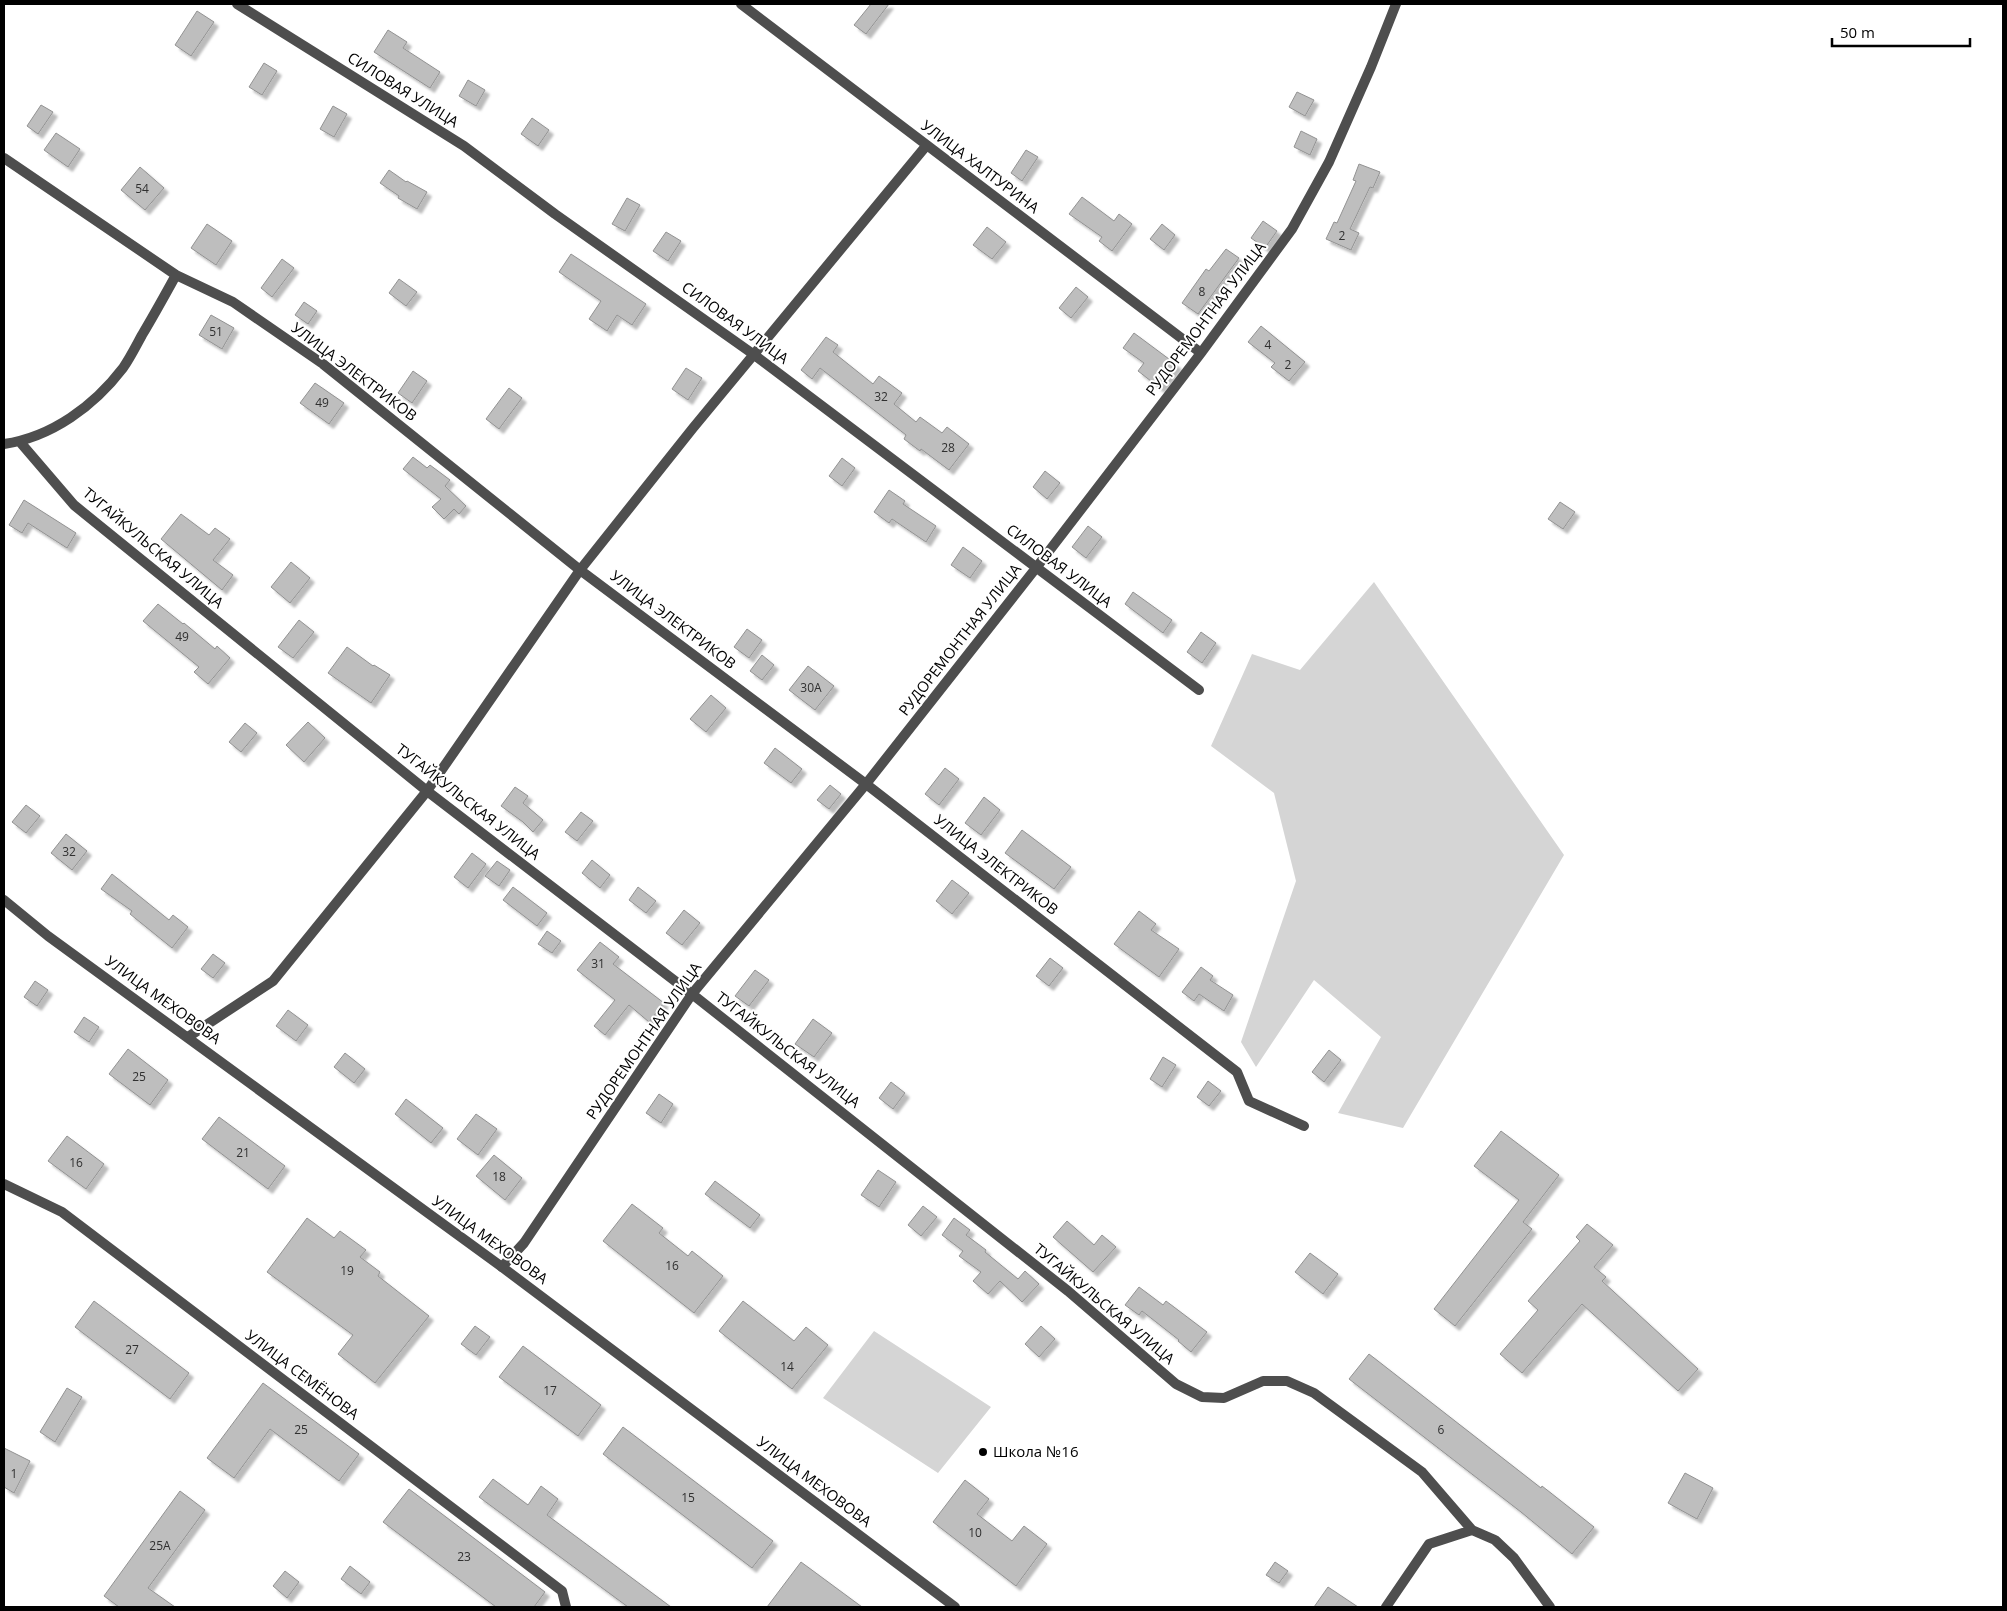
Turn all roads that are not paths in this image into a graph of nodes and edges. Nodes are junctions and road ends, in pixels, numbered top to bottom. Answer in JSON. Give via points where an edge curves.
{"nodes":[{"id":1,"x":237,"y":4,"type":"edge"},
{"id":2,"x":741,"y":4,"type":"edge"},
{"id":3,"x":1396,"y":4,"type":"edge"},
{"id":4,"x":926,"y":146,"type":"junction"},
{"id":5,"x":4,"y":158,"type":"edge"},
{"id":6,"x":176,"y":275,"type":"junction"},
{"id":7,"x":1201,"y":353,"type":"junction"},
{"id":8,"x":753,"y":354,"type":"junction"},
{"id":9,"x":20,"y":442,"type":"junction"},
{"id":10,"x":4,"y":444,"type":"edge"},
{"id":11,"x":1036,"y":568,"type":"junction"},
{"id":12,"x":580,"y":570,"type":"junction"},
{"id":13,"x":1199,"y":690,"type":"dead end"},
{"id":14,"x":866,"y":784,"type":"junction"},
{"id":15,"x":427,"y":791,"type":"junction"},
{"id":16,"x":4,"y":900,"type":"edge"},
{"id":17,"x":692,"y":994,"type":"junction"},
{"id":18,"x":188,"y":1037,"type":"junction"},
{"id":19,"x":1304,"y":1126,"type":"dead end"},
{"id":20,"x":4,"y":1184,"type":"edge"},
{"id":21,"x":502,"y":1267,"type":"junction"},
{"id":22,"x":1472,"y":1530,"type":"junction"},
{"id":23,"x":566,"y":1607,"type":"edge"},
{"id":24,"x":955,"y":1607,"type":"edge"},
{"id":25,"x":1386,"y":1607,"type":"edge"},
{"id":26,"x":1550,"y":1607,"type":"edge"}],
"edges":[{"from":1,"to":8,"type":"street","name":"СИЛОВАЯ УЛИЦА","via":[[464,146]]},
{"from":2,"to":4,"type":"street","name":"УЛИЦА ХАЛТУРИНА"},
{"from":3,"to":7,"type":"street","name":"РУДОРЕМОНТНАЯ УЛИЦА","via":[[1329,162],[1297,220]]},
{"from":4,"to":7,"type":"street","name":"УЛИЦА ХАЛТУРИНА"},
{"from":4,"to":8,"type":"street"},
{"from":5,"to":6,"type":"street","name":"УЛИЦА ЭЛЕКТРИКОВ"},
{"from":6,"to":9,"type":"street","via":[[124,366],[106,389],[54,428]]},
{"from":6,"to":12,"type":"street","name":"УЛИЦА ЭЛЕКТРИКОВ","via":[[233,302],[323,364]]},
{"from":7,"to":11,"type":"street","name":"РУДОРЕМОНТНАЯ УЛИЦА"},
{"from":8,"to":11,"type":"street","name":"СИЛОВАЯ УЛИЦА"},
{"from":8,"to":12,"type":"street"},
{"from":9,"to":10,"type":"street"},
{"from":9,"to":15,"type":"street","name":"ТУГАЙКУЛЬСКАЯ УЛИЦА","via":[[74,505]]},
{"from":11,"to":13,"type":"street","name":"СИЛОВАЯ УЛИЦА"},
{"from":11,"to":14,"type":"street","name":"РУДОРЕМОНТНАЯ УЛИЦА"},
{"from":12,"to":14,"type":"street","name":"УЛИЦА ЭЛЕКТРИКОВ"},
{"from":12,"to":15,"type":"street"},
{"from":14,"to":17,"type":"street","name":"РУДОРЕМОНТНАЯ УЛИЦА"},
{"from":14,"to":19,"type":"street","name":"УЛИЦА ЭЛЕКТРИКОВ","via":[[1237,1072],[1249,1100]]},
{"from":15,"to":17,"type":"street","name":"ТУГАЙКУЛЬСКАЯ УЛИЦА"},
{"from":15,"to":18,"type":"street","via":[[273,981]]},
{"from":16,"to":18,"type":"street","name":"УЛИЦА МЕХОВОВА","via":[[48,936]]},
{"from":17,"to":21,"type":"street","name":"РУДОРЕМОНТНАЯ УЛИЦА","via":[[524,1243]]},
{"from":17,"to":22,"type":"street","name":"ТУГАЙКУЛЬСКАЯ УЛИЦА","via":[[1068,1291],[1176,1384],[1202,1397],[1224,1398],[1263,1380],[1287,1381],[1314,1393],[1422,1472]]},
{"from":18,"to":21,"type":"street","name":"УЛИЦА МЕХОВОВА"},
{"from":20,"to":23,"type":"street","name":"УЛИЦА СЕМЁНОВА","via":[[62,1212],[562,1591]]},
{"from":21,"to":24,"type":"street","name":"УЛИЦА МЕХОВОВА"},
{"from":22,"to":25,"type":"street","via":[[1429,1544]]},
{"from":22,"to":26,"type":"street","name":"ТУГАЙКУЛЬСКАЯ УЛИЦА","via":[[1495,1540],[1514,1558]]}]}
